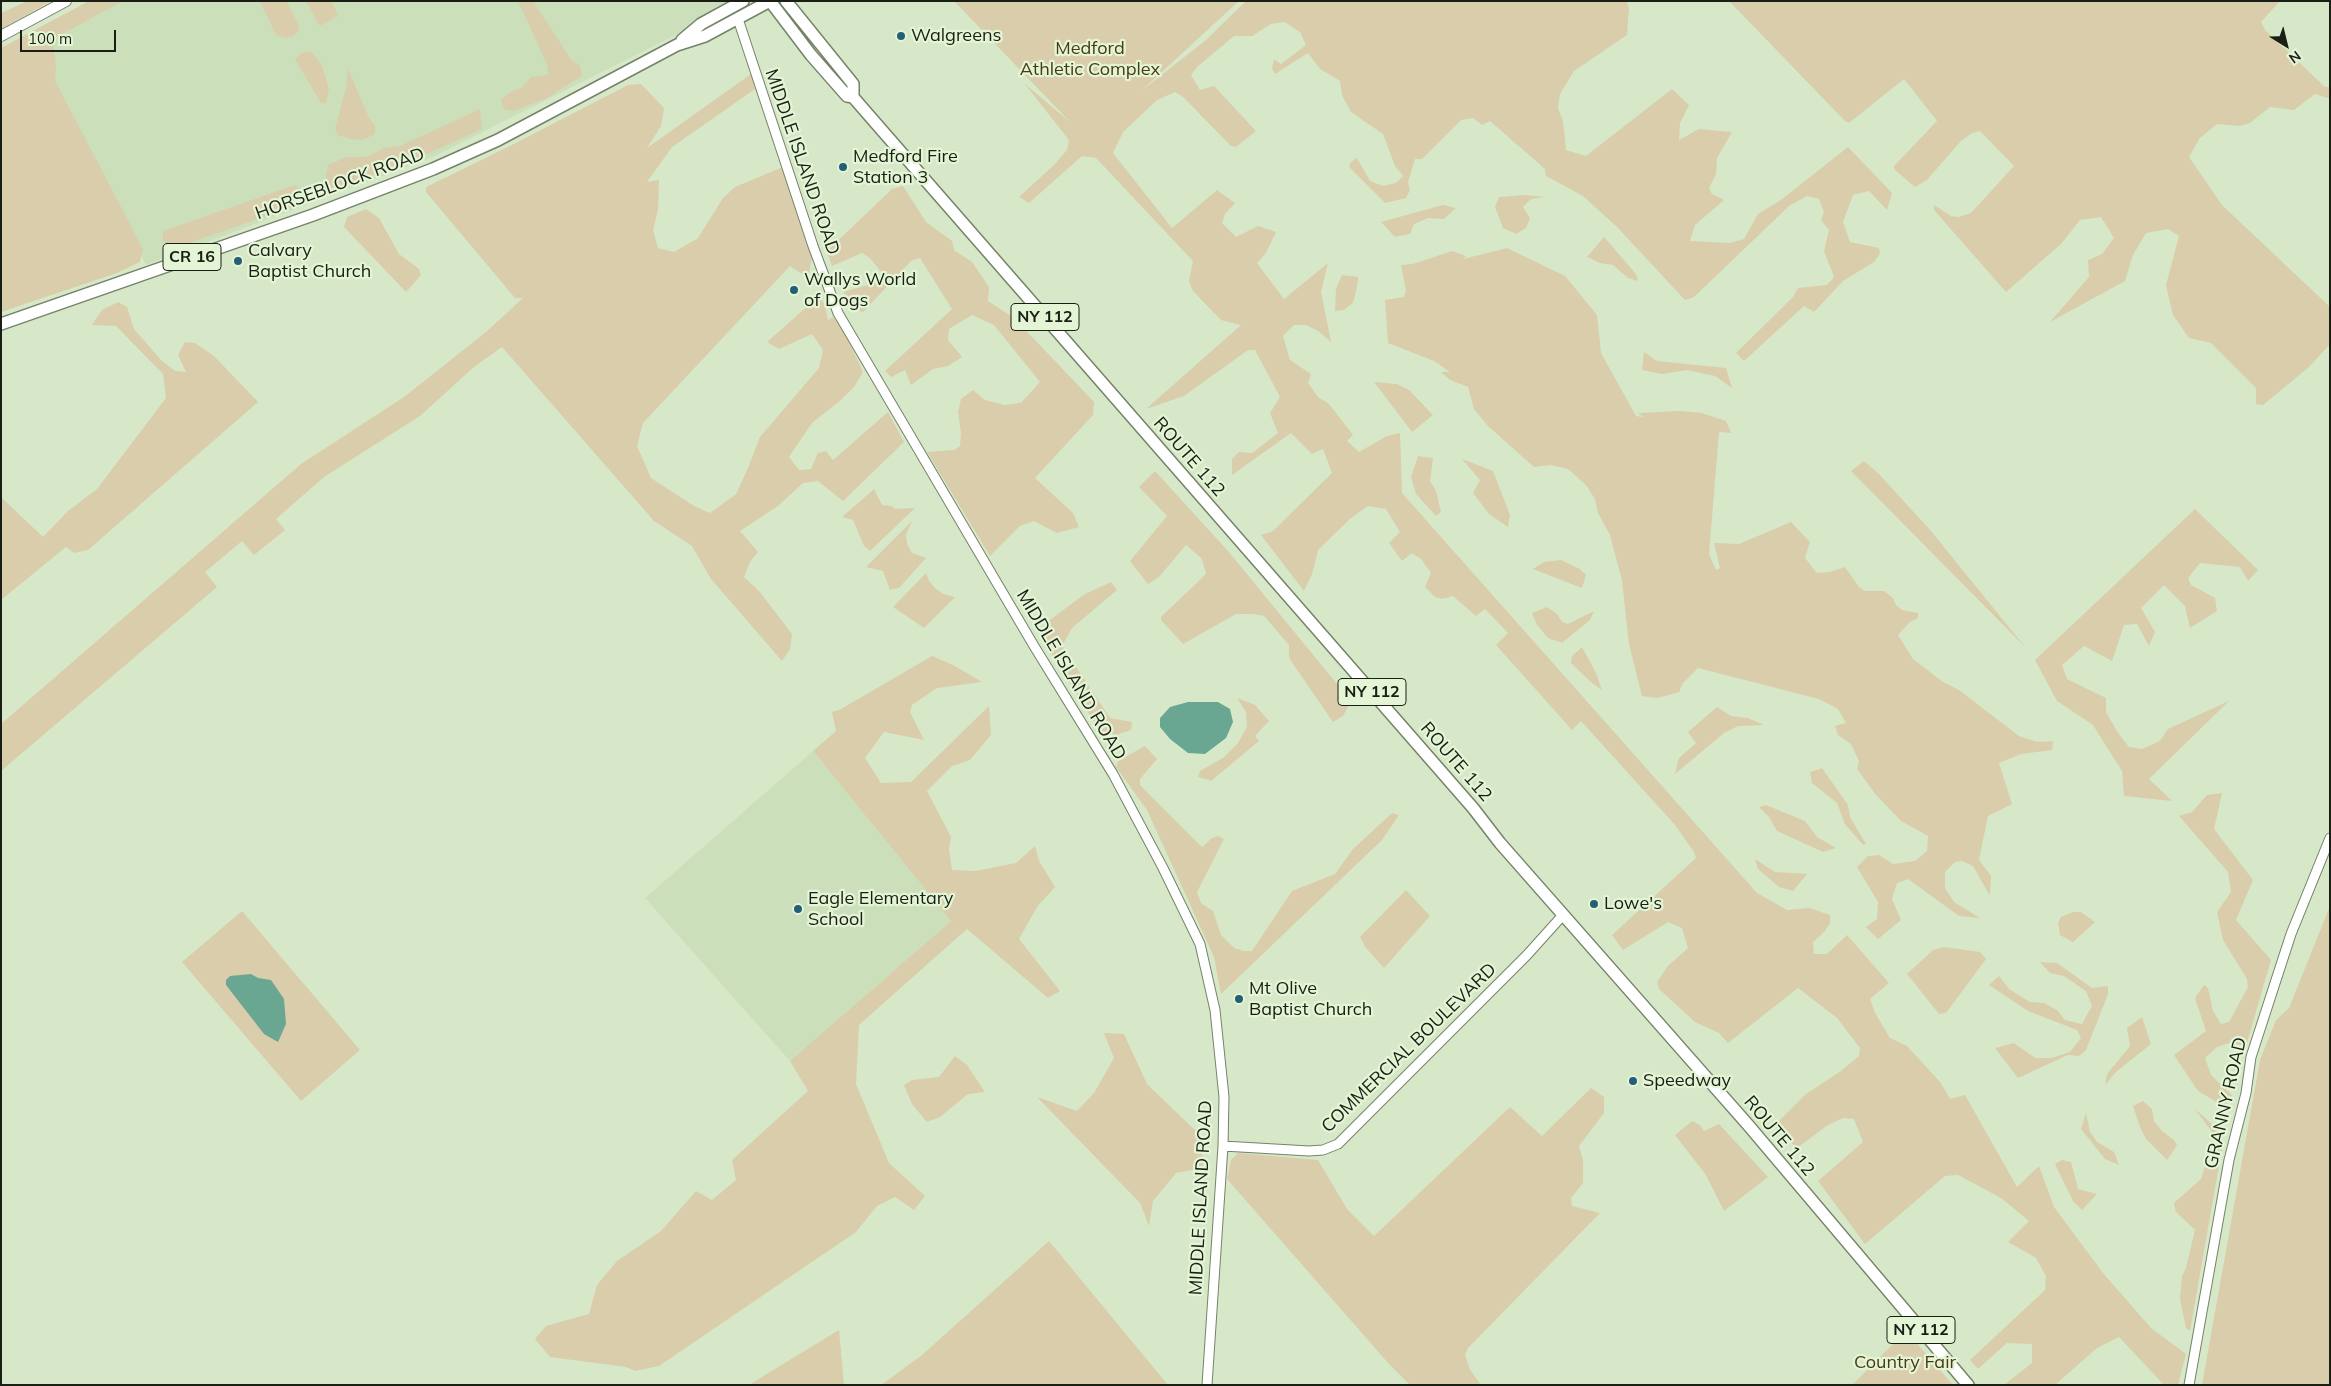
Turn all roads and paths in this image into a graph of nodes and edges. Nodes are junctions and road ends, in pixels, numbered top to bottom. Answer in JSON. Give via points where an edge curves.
{"nodes":[{"id":1,"x":66,"y":1,"type":"edge"},
{"id":2,"x":743,"y":1,"type":"edge"},
{"id":3,"x":770,"y":1,"type":"edge"},
{"id":4,"x":786,"y":1,"type":"edge"},
{"id":5,"x":738,"y":19,"type":"junction"},
{"id":6,"x":1,"y":36,"type":"edge"},
{"id":7,"x":677,"y":45,"type":"junction"},
{"id":8,"x":853,"y":97,"type":"junction"},
{"id":9,"x":1,"y":324,"type":"edge"},
{"id":10,"x":2330,"y":838,"type":"edge"},
{"id":11,"x":1563,"y":916,"type":"junction"},
{"id":12,"x":1223,"y":1146,"type":"junction"},
{"id":13,"x":1207,"y":1385,"type":"edge"},
{"id":14,"x":1968,"y":1385,"type":"edge"},
{"id":15,"x":2189,"y":1385,"type":"edge"}],
"edges":[{"from":1,"to":6,"type":"main road"},
{"from":2,"to":7,"type":"main road","name":"HORSEBLOCK ROAD","number":"CR 16","via":[[701,24]]},
{"from":3,"to":5,"type":"main road","name":"HORSEBLOCK ROAD","number":"CR 16"},
{"from":3,"to":8,"type":"main road","name":"ROUTE 112","number":"NY 112","via":[[811,55],[847,96]]},
{"from":4,"to":8,"type":"main road","name":"ROUTE 112","number":"NY 112","via":[[853,84]]},
{"from":5,"to":7,"type":"main road","name":"HORSEBLOCK ROAD","number":"CR 16","via":[[705,36]]},
{"from":5,"to":12,"type":"street","name":"MIDDLE ISLAND ROAD","via":[[812,246],[838,313],[1113,774],[1160,860],[1200,944],[1216,1018],[1224,1097]]},
{"from":7,"to":9,"type":"main road","name":"HORSEBLOCK ROAD","number":"CR 16","via":[[516,131],[432,169],[313,215]]},
{"from":8,"to":11,"type":"main road","name":"ROUTE 112","number":"NY 112","via":[[1464,797]]},
{"from":10,"to":15,"type":"street","name":"GRANNY ROAD","via":[[2291,934],[2251,1056]]},
{"from":11,"to":12,"type":"street","name":"COMMERCIAL BOULEVARD","via":[[1338,1144],[1309,1151]]},
{"from":11,"to":14,"type":"main road","name":"ROUTE 112","number":"NY 112","via":[[1748,1126]]},
{"from":12,"to":13,"type":"street","name":"MIDDLE ISLAND ROAD"}]}
